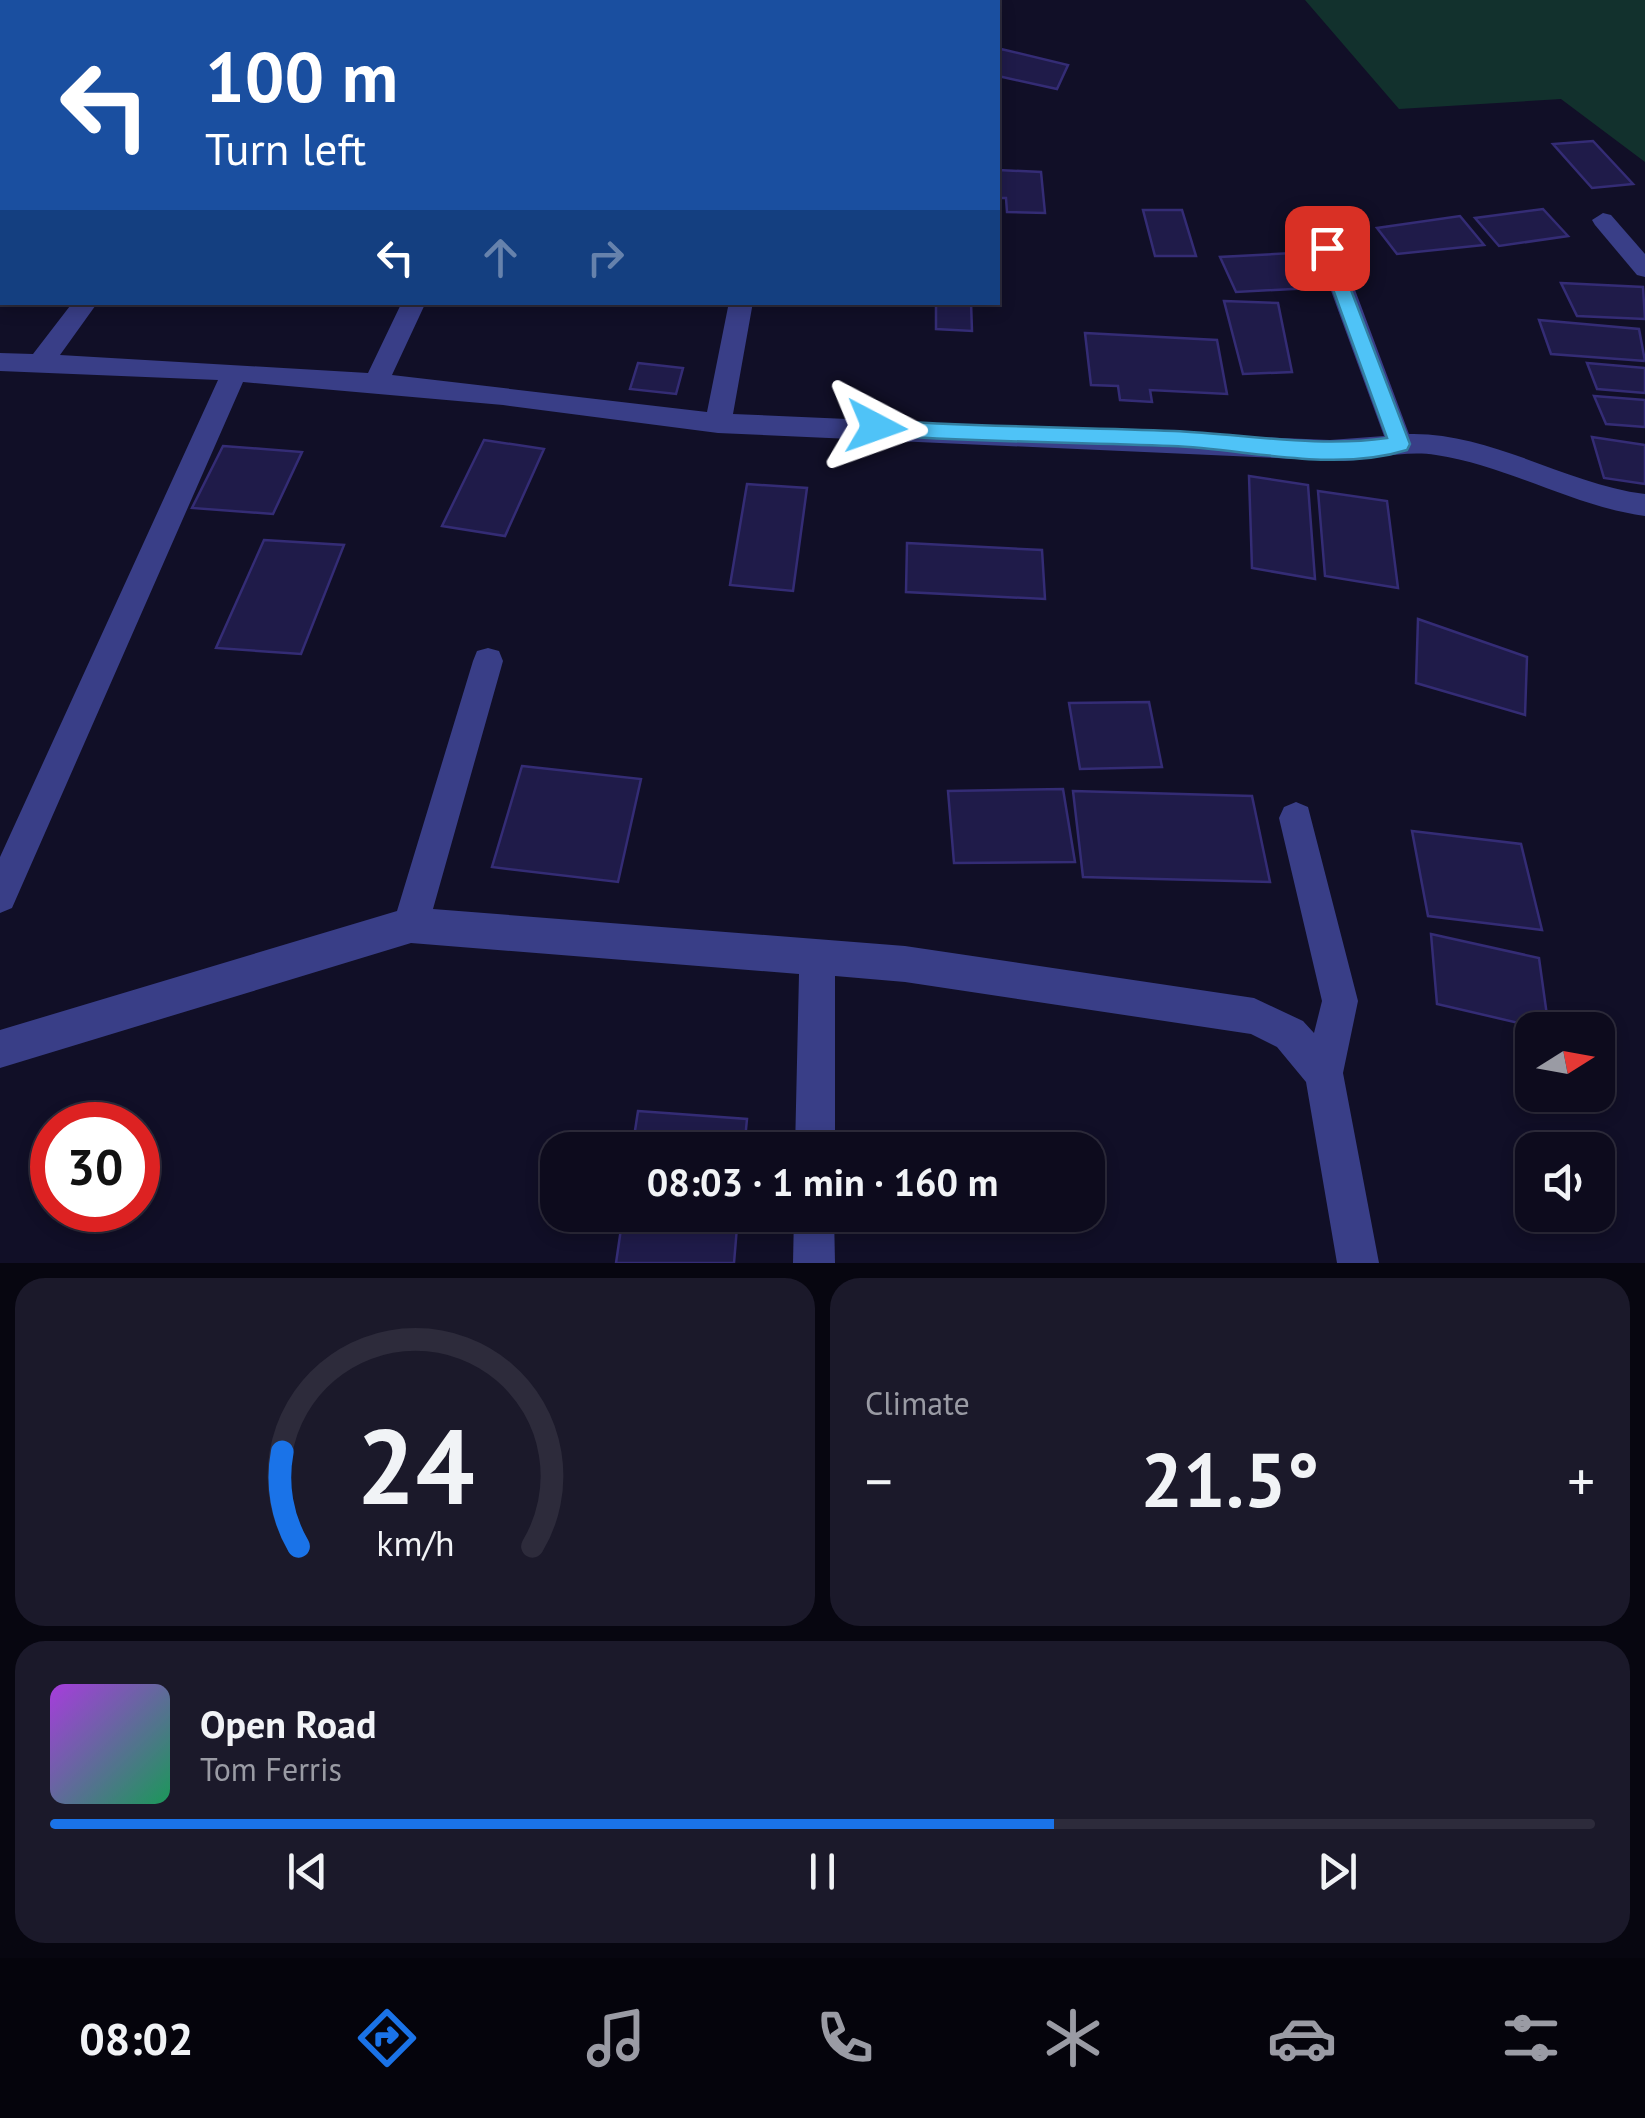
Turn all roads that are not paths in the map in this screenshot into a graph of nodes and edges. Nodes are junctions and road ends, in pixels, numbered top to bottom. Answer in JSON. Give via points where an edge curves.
{"nodes":[{"id":1,"x":1604,"y":220,"type":"dead end"},
{"id":2,"x":1327,"y":248,"type":"dead end"},
{"id":3,"x":1645,"y":269,"type":"edge"},
{"id":4,"x":84,"y":305,"type":"edge"},
{"id":5,"x":413,"y":305,"type":"edge"},
{"id":6,"x":740,"y":305,"type":"edge"},
{"id":7,"x":0,"y":362,"type":"edge"},
{"id":8,"x":40,"y":363,"type":"junction"},
{"id":9,"x":233,"y":375,"type":"junction"},
{"id":10,"x":375,"y":385,"type":"junction"},
{"id":11,"x":718,"y":422,"type":"junction"},
{"id":12,"x":1400,"y":444,"type":"junction"},
{"id":13,"x":1645,"y":505,"type":"edge"},
{"id":14,"x":488,"y":661,"type":"dead end"},
{"id":15,"x":1296,"y":818,"type":"dead end"},
{"id":16,"x":0,"y":896,"type":"edge"},
{"id":17,"x":412,"y":924,"type":"junction"},
{"id":18,"x":817,"y":956,"type":"junction"},
{"id":19,"x":0,"y":1049,"type":"edge"},
{"id":20,"x":1324,"y":1073,"type":"junction"},
{"id":21,"x":815,"y":1132,"type":"edge"},
{"id":22,"x":814,"y":1232,"type":"edge"},
{"id":23,"x":814,"y":1263,"type":"edge"},
{"id":24,"x":1358,"y":1263,"type":"edge"}],
"edges":[{"from":1,"to":3,"type":"street"},
{"from":2,"to":12,"type":"street"},
{"from":4,"to":8,"type":"street"},
{"from":5,"to":10,"type":"street"},
{"from":6,"to":11,"type":"street"},
{"from":7,"to":8,"type":"street"},
{"from":8,"to":9,"type":"street"},
{"from":9,"to":10,"type":"street"},
{"from":9,"to":16,"type":"street"},
{"from":10,"to":11,"type":"street"},
{"from":11,"to":12,"type":"street","via":[[1346,452]]},
{"from":12,"to":13,"type":"street","via":[[1476,454],[1547,483]]},
{"from":14,"to":17,"type":"street"},
{"from":15,"to":20,"type":"street","via":[[1340,1000]]},
{"from":17,"to":18,"type":"street"},
{"from":17,"to":19,"type":"street"},
{"from":18,"to":20,"type":"street","via":[[1254,1016],[1290,1034]]},
{"from":18,"to":21,"type":"street"},
{"from":20,"to":24,"type":"street"},
{"from":22,"to":23,"type":"street"}]}
